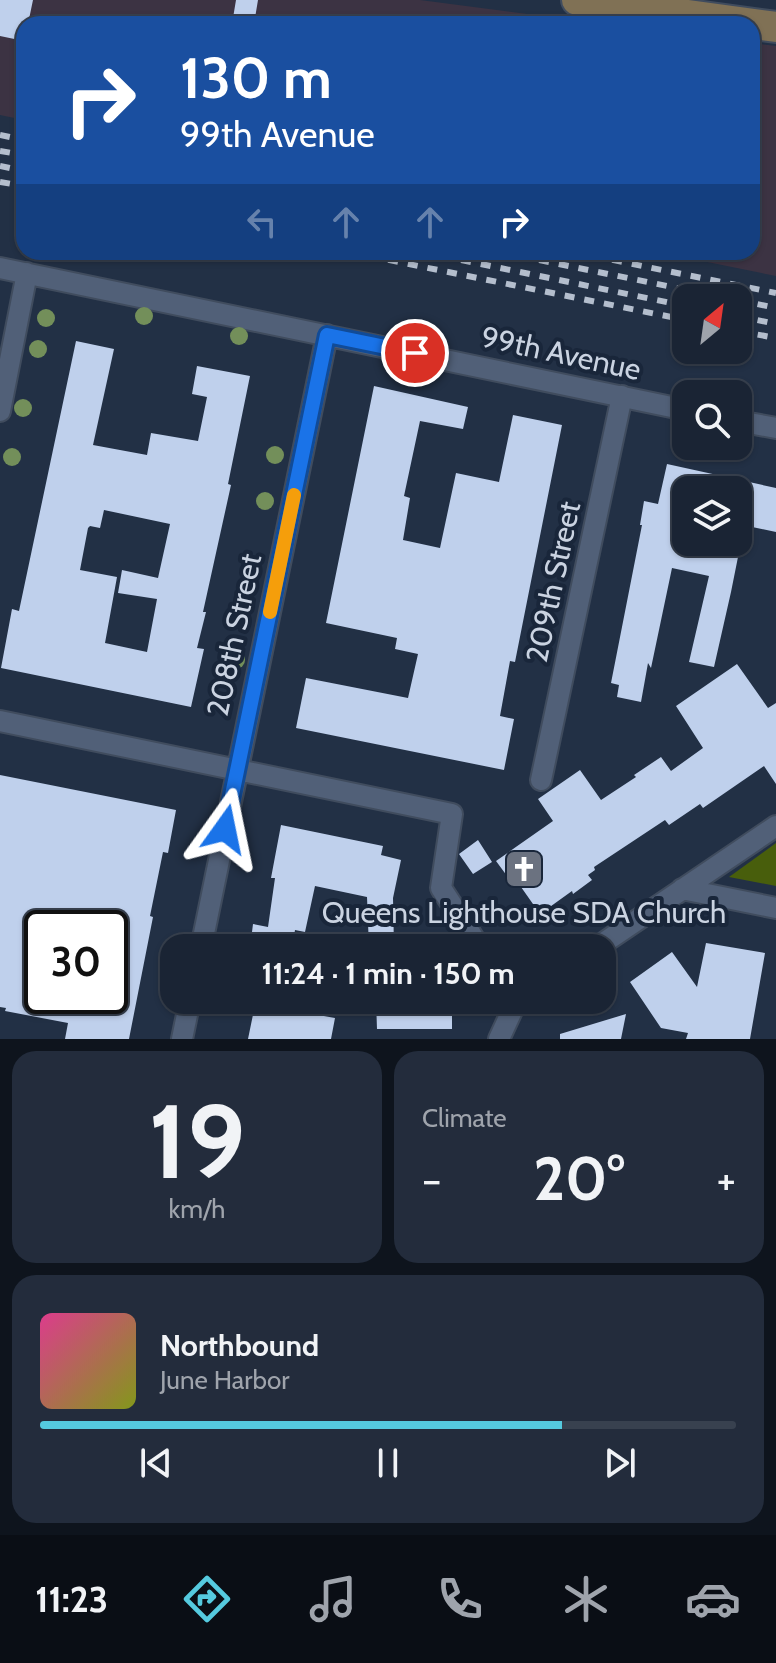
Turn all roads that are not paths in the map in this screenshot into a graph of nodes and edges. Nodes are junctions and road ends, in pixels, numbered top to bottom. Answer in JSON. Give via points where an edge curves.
{"nodes":[{"id":1,"x":577,"y":0,"type":"edge"},
{"id":2,"x":688,"y":7,"type":"edge"},
{"id":3,"x":728,"y":16,"type":"edge"},
{"id":4,"x":0,"y":268,"type":"edge"},
{"id":5,"x":27,"y":273,"type":"junction"},
{"id":6,"x":327,"y":335,"type":"junction"},
{"id":7,"x":622,"y":396,"type":"junction"},
{"id":8,"x":672,"y":407,"type":"edge"},
{"id":9,"x":0,"y":411,"type":"edge"},
{"id":10,"x":752,"y":424,"type":"edge"},
{"id":11,"x":776,"y":428,"type":"edge"},
{"id":12,"x":0,"y":721,"type":"edge"},
{"id":13,"x":237,"y":769,"type":"junction"},
{"id":14,"x":541,"y":780,"type":"dead end"},
{"id":15,"x":776,"y":826,"type":"edge"},
{"id":16,"x":682,"y":889,"type":"junction"},
{"id":17,"x":776,"y":908,"type":"edge"},
{"id":18,"x":204,"y":934,"type":"edge"},
{"id":19,"x":471,"y":934,"type":"edge"},
{"id":20,"x":616,"y":934,"type":"edge"},
{"id":21,"x":187,"y":1014,"type":"edge"},
{"id":22,"x":510,"y":1014,"type":"edge"},
{"id":23,"x":182,"y":1039,"type":"edge"},
{"id":24,"x":499,"y":1039,"type":"edge"}],
"edges":[{"from":1,"to":2,"type":"main road"},
{"from":2,"to":3,"type":"main road"},
{"from":4,"to":5,"type":"street","name":"99th Avenue"},
{"from":5,"to":6,"type":"street","name":"99th Avenue"},
{"from":5,"to":9,"type":"street"},
{"from":6,"to":7,"type":"street","name":"99th Avenue"},
{"from":6,"to":13,"type":"street","name":"208th Street"},
{"from":7,"to":8,"type":"street","name":"99th Avenue"},
{"from":7,"to":14,"type":"street","name":"209th Street"},
{"from":10,"to":11,"type":"street"},
{"from":12,"to":13,"type":"street"},
{"from":13,"to":18,"type":"street","name":"208th Street"},
{"from":13,"to":19,"type":"street","via":[[452,814],[441,888]]},
{"from":15,"to":16,"type":"street"},
{"from":16,"to":17,"type":"street"},
{"from":16,"to":20,"type":"street"},
{"from":21,"to":23,"type":"street"},
{"from":22,"to":24,"type":"street"}]}
